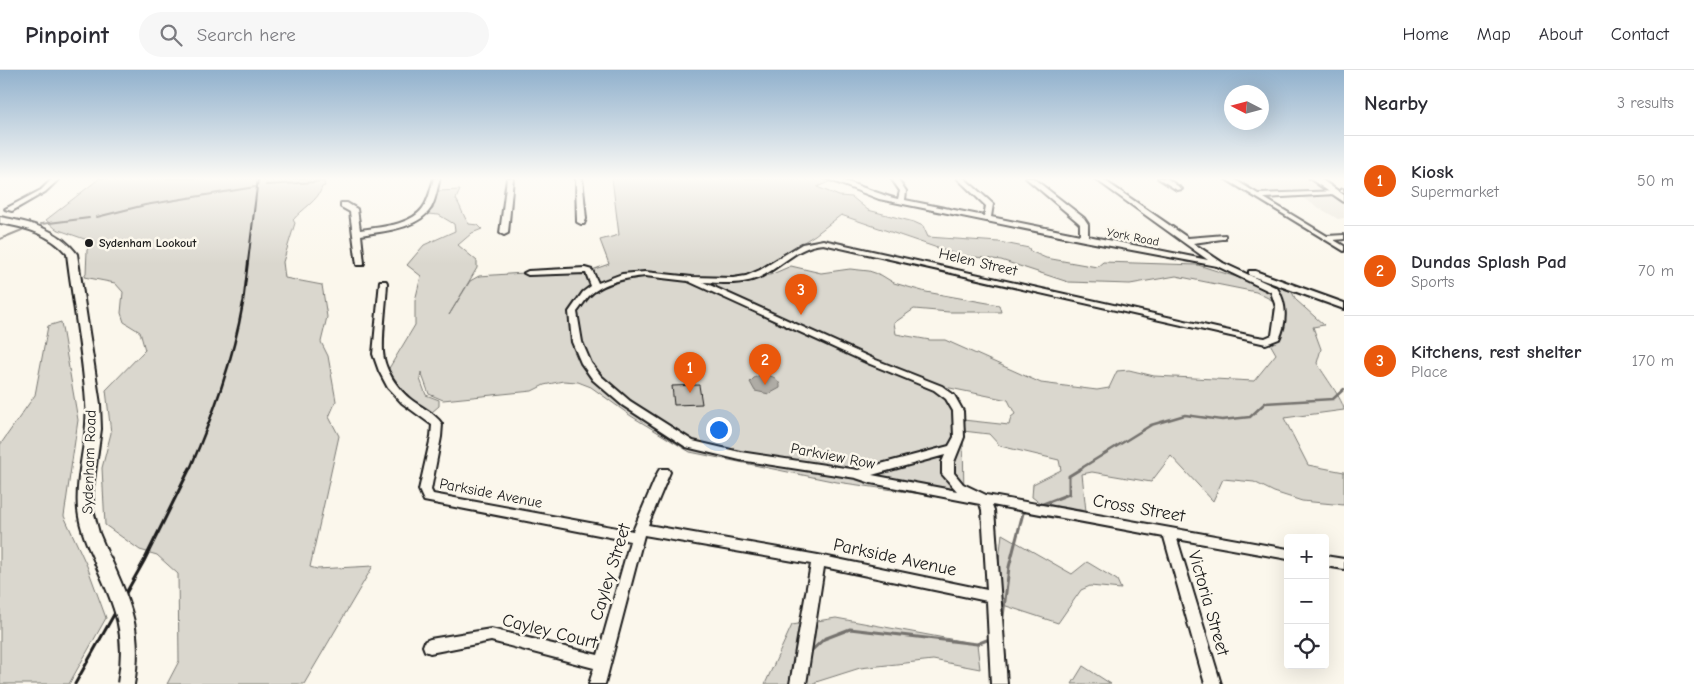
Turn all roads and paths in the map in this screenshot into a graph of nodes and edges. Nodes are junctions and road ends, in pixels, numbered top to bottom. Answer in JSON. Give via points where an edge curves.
{"nodes":[{"id":1,"x":17,"y":207,"type":"edge"},
{"id":2,"x":348,"y":207,"type":"edge"},
{"id":3,"x":428,"y":207,"type":"edge"},
{"id":4,"x":507,"y":207,"type":"edge"},
{"id":5,"x":581,"y":207,"type":"edge"},
{"id":6,"x":928,"y":207,"type":"edge"},
{"id":7,"x":990,"y":207,"type":"edge"},
{"id":8,"x":1064,"y":207,"type":"edge"},
{"id":9,"x":1137,"y":207,"type":"edge"},
{"id":10,"x":1274,"y":207,"type":"edge"},
{"id":11,"x":5,"y":214,"type":"edge"},
{"id":12,"x":987,"y":219,"type":"junction"},
{"id":13,"x":581,"y":222,"type":"dead end"},
{"id":14,"x":358,"y":233,"type":"junction"},
{"id":15,"x":504,"y":233,"type":"dead end"},
{"id":16,"x":1222,"y":237,"type":"dead end"},
{"id":17,"x":1344,"y":237,"type":"edge"},
{"id":18,"x":1326,"y":238,"type":"junction"},
{"id":19,"x":1084,"y":239,"type":"junction"},
{"id":20,"x":1186,"y":241,"type":"junction"},
{"id":21,"x":1344,"y":249,"type":"edge"},
{"id":22,"x":360,"y":263,"type":"dead end"},
{"id":23,"x":1220,"y":265,"type":"junction"},
{"id":24,"x":528,"y":273,"type":"dead end"},
{"id":25,"x":690,"y":279,"type":"junction"},
{"id":26,"x":383,"y":284,"type":"dead end"},
{"id":27,"x":596,"y":287,"type":"junction"},
{"id":28,"x":1344,"y":306,"type":"edge"},
{"id":29,"x":954,"y":448,"type":"junction"},
{"id":30,"x":664,"y":472,"type":"dead end"},
{"id":31,"x":857,"y":474,"type":"junction"},
{"id":32,"x":984,"y":499,"type":"junction"},
{"id":33,"x":1169,"y":532,"type":"junction"},
{"id":34,"x":639,"y":533,"type":"junction"},
{"id":35,"x":1284,"y":553,"type":"edge"},
{"id":36,"x":818,"y":560,"type":"junction"},
{"id":37,"x":1329,"y":562,"type":"edge"},
{"id":38,"x":1343,"y":565,"type":"edge"},
{"id":39,"x":994,"y":596,"type":"junction"},
{"id":40,"x":430,"y":646,"type":"dead end"},
{"id":41,"x":603,"y":663,"type":"junction"},
{"id":42,"x":126,"y":684,"type":"edge"},
{"id":43,"x":597,"y":684,"type":"edge"},
{"id":44,"x":798,"y":684,"type":"edge"},
{"id":45,"x":999,"y":684,"type":"edge"},
{"id":46,"x":1213,"y":684,"type":"edge"}],
"edges":[{"from":1,"to":11,"type":"street"},
{"from":2,"to":14,"type":"street","via":[[353,209]]},
{"from":3,"to":14,"type":"street","via":[[416,218],[401,224]]},
{"from":4,"to":15,"type":"street"},
{"from":5,"to":13,"type":"street"},
{"from":6,"to":12,"type":"street","name":"York Road"},
{"from":7,"to":12,"type":"street"},
{"from":8,"to":19,"type":"street","via":[[1081,220]]},
{"from":9,"to":20,"type":"street"},
{"from":10,"to":18,"type":"street"},
{"from":11,"to":42,"type":"main road","name":"Sydenham Road","bridge":true,"via":[[65,244],[72,254],[94,426],[85,509],[91,538],[126,611],[131,635],[131,663]]},
{"from":12,"to":19,"type":"street","name":"York Road"},
{"from":14,"to":22,"type":"street"},
{"from":16,"to":20,"type":"street"},
{"from":17,"to":18,"type":"street"},
{"from":18,"to":21,"type":"street"},
{"from":19,"to":23,"type":"street","name":"York Road"},
{"from":20,"to":23,"type":"street"},
{"from":23,"to":25,"type":"street","name":"Helen Street","via":[[1269,287],[1277,295],[1281,315],[1276,337],[1266,341],[823,242],[811,242],[755,276],[740,280]]},
{"from":23,"to":28,"type":"street","name":"York Road","via":[[1268,278]]},
{"from":24,"to":27,"type":"street","via":[[586,270]]},
{"from":25,"to":27,"type":"street","via":[[635,274]]},
{"from":25,"to":29,"type":"street","via":[[938,388],[950,397],[958,410],[959,437]]},
{"from":26,"to":34,"type":"street","name":"Parkside Avenue","via":[[378,354],[384,371],[406,401],[437,424],[424,490],[428,498]]},
{"from":27,"to":31,"type":"street","name":"Parkview Row","via":[[582,298],[573,312],[577,342],[597,378],[626,403],[690,444],[706,449]]},
{"from":29,"to":31,"type":"street"},
{"from":29,"to":32,"type":"street","via":[[948,462],[948,474],[959,487]]},
{"from":30,"to":34,"type":"street","name":"Cayley Street"},
{"from":31,"to":32,"type":"street","name":"Parkview Row"},
{"from":32,"to":33,"type":"street","name":"Cross Street"},
{"from":32,"to":39,"type":"street"},
{"from":33,"to":35,"type":"street","name":"Cross Street"},
{"from":33,"to":46,"type":"street","name":"Victoria Street"},
{"from":34,"to":36,"type":"street","name":"Parkside Avenue"},
{"from":34,"to":41,"type":"street","name":"Cayley Street"},
{"from":36,"to":39,"type":"street","name":"Parkside Avenue"},
{"from":36,"to":44,"type":"street"},
{"from":37,"to":38,"type":"street"},
{"from":39,"to":45,"type":"street"},
{"from":40,"to":41,"type":"street","name":"Cayley Court","via":[[491,635]]},
{"from":41,"to":43,"type":"street","name":"Cayley Street"}]}
